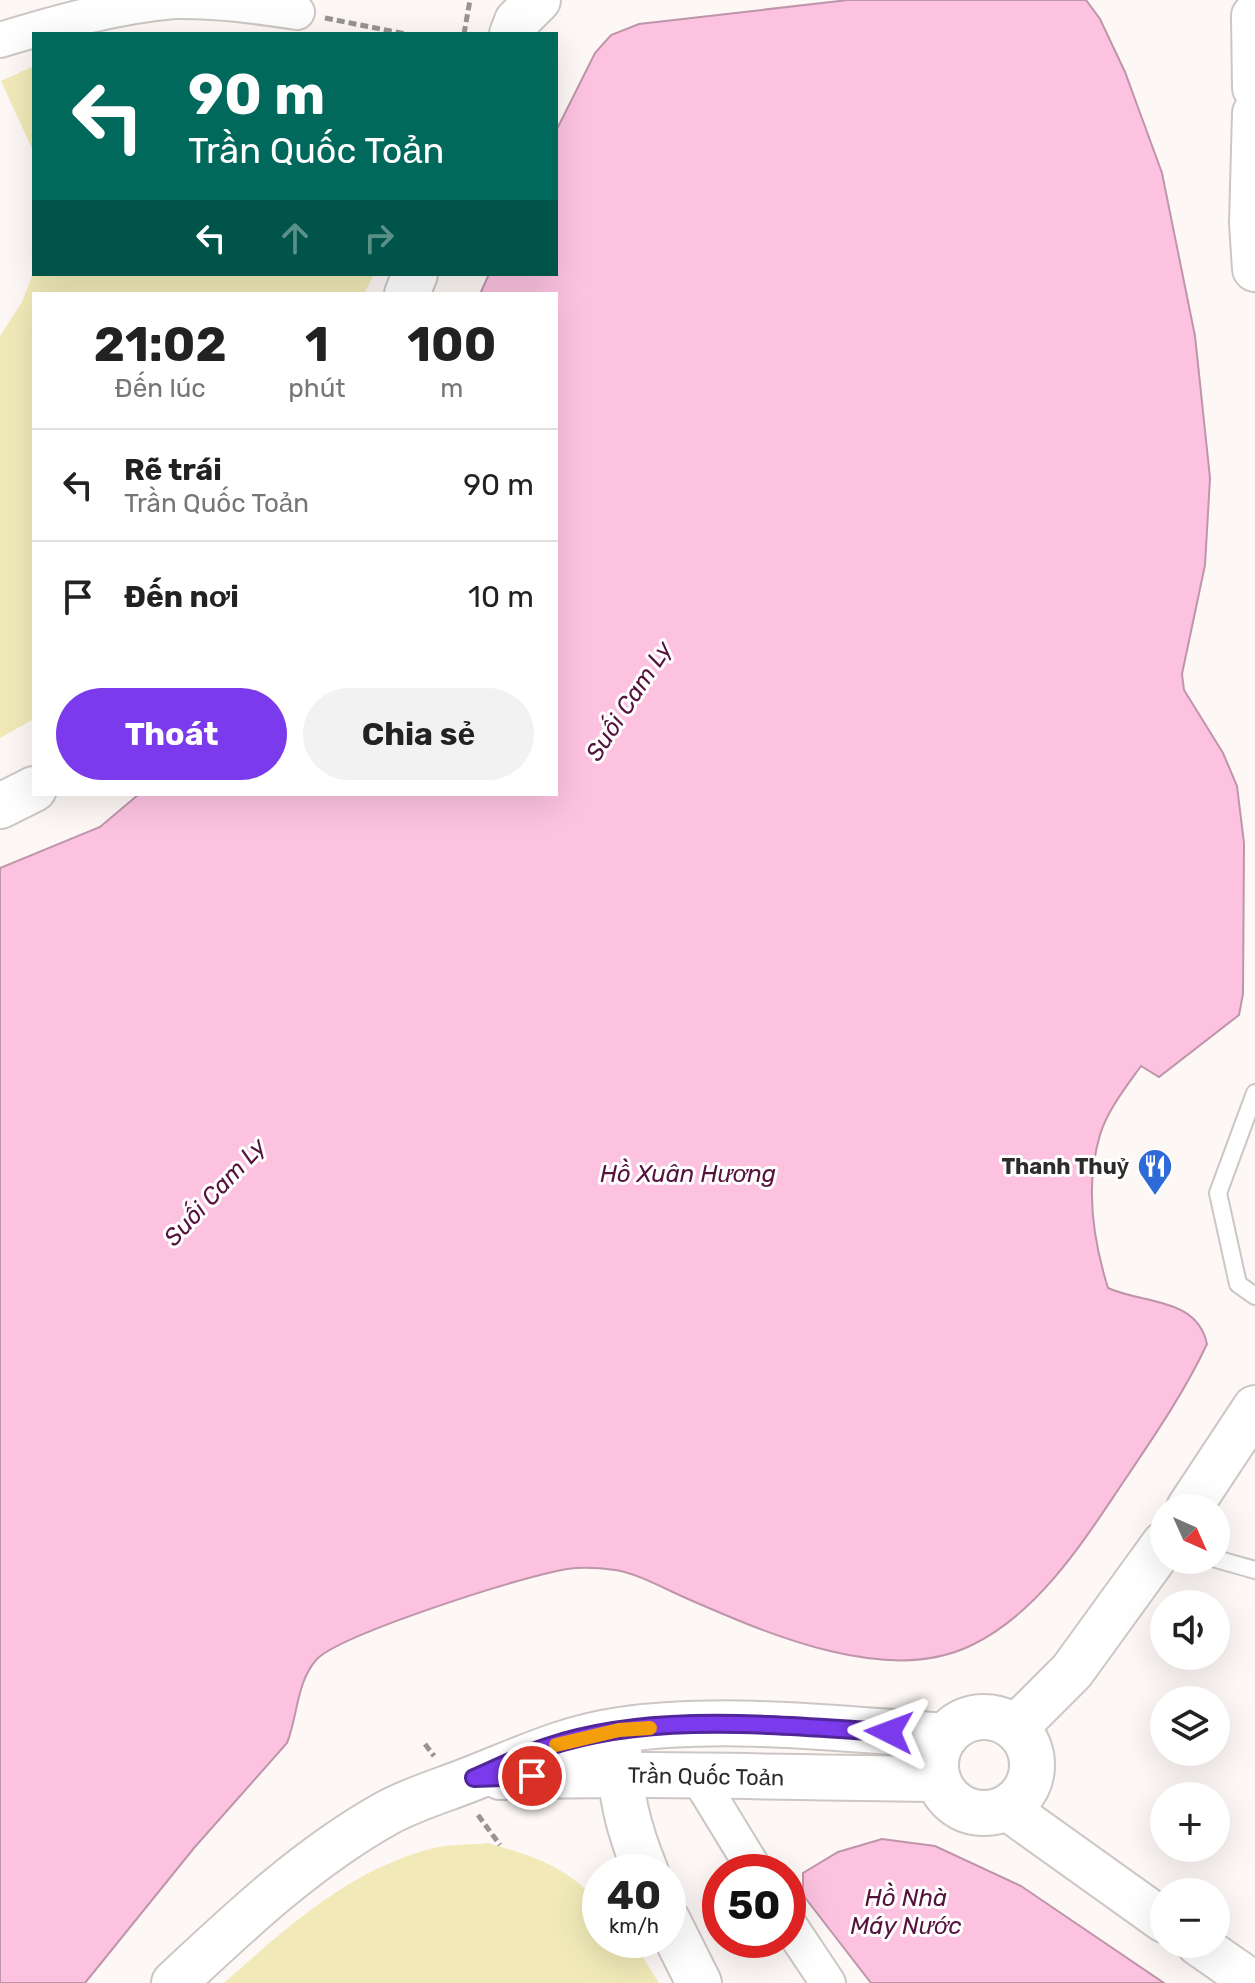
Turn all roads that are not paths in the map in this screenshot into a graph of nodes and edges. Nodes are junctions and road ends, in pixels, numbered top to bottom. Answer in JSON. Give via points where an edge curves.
{"nodes":[{"id":1,"x":538,"y":0,"type":"edge"},
{"id":2,"x":1243,"y":11,"type":"edge"},
{"id":3,"x":297,"y":12,"type":"road end"},
{"id":4,"x":513,"y":32,"type":"edge"},
{"id":5,"x":0,"y":40,"type":"edge"},
{"id":6,"x":1255,"y":88,"type":"edge"},
{"id":7,"x":1255,"y":113,"type":"edge"},
{"id":8,"x":1255,"y":269,"type":"edge"},
{"id":9,"x":32,"y":790,"type":"edge"},
{"id":10,"x":0,"y":806,"type":"edge"},
{"id":11,"x":1255,"y":1093,"type":"edge"},
{"id":12,"x":1255,"y":1296,"type":"edge"},
{"id":13,"x":1255,"y":1408,"type":"edge"},
{"id":14,"x":1198,"y":1494,"type":"edge"},
{"id":15,"x":1230,"y":1563,"type":"edge"},
{"id":16,"x":1150,"y":1564,"type":"edge"},
{"id":17,"x":1255,"y":1570,"type":"edge"},
{"id":18,"x":1015,"y":1728,"type":"junction"},
{"id":19,"x":619,"y":1730,"type":"junction"},
{"id":20,"x":946,"y":1736,"type":"junction"},
{"id":21,"x":619,"y":1773,"type":"junction"},
{"id":22,"x":698,"y":1777,"type":"junction"},
{"id":23,"x":474,"y":1778,"type":"junction"},
{"id":24,"x":938,"y":1779,"type":"junction"},
{"id":25,"x":1006,"y":1808,"type":"junction"},
{"id":26,"x":639,"y":1854,"type":"edge"},
{"id":27,"x":745,"y":1854,"type":"edge"},
{"id":28,"x":1150,"y":1911,"type":"edge"},
{"id":29,"x":806,"y":1950,"type":"edge"},
{"id":30,"x":686,"y":1957,"type":"edge"},
{"id":31,"x":1218,"y":1958,"type":"edge"},
{"id":32,"x":174,"y":1983,"type":"edge"},
{"id":33,"x":699,"y":1983,"type":"edge"},
{"id":34,"x":828,"y":1983,"type":"edge"},
{"id":35,"x":1254,"y":1983,"type":"edge"}],
"edges":[{"from":1,"to":4,"type":"main road"},
{"from":2,"to":6,"type":"main road"},
{"from":3,"to":5,"type":"street","via":[[176,1],[55,23]]},
{"from":7,"to":8,"type":"main road"},
{"from":9,"to":10,"type":"main road"},
{"from":11,"to":12,"type":"lane","via":[[1218,1193],[1238,1284]]},
{"from":13,"to":14,"type":"main road"},
{"from":15,"to":17,"type":"lane"},
{"from":16,"to":18,"type":"main road","via":[[1072,1671]]},
{"from":18,"to":20,"type":"main road","via":[[991,1717],[974,1718]]},
{"from":18,"to":25,"type":"main road","via":[[1032,1756],[1032,1773],[1026,1788]]},
{"from":19,"to":20,"type":"main road","name":"Trần Quốc Toản","via":[[775,1725]]},
{"from":19,"to":21,"type":"main road"},
{"from":19,"to":23,"type":"main road","name":"Trần Quốc Toản","via":[[548,1746]]},
{"from":20,"to":24,"type":"main road","via":[[939,1751]]},
{"from":21,"to":22,"type":"main road","name":"Trần Quốc Toản"},
{"from":21,"to":23,"type":"main road","name":"Trần Quốc Toản"},
{"from":21,"to":26,"type":"main road","via":[[628,1827]]},
{"from":22,"to":24,"type":"main road","name":"Trần Quốc Toản"},
{"from":22,"to":27,"type":"street"},
{"from":23,"to":32,"type":"main road","name":"Trần Quốc Toản","via":[[389,1812],[326,1851]]},
{"from":24,"to":25,"type":"main road","via":[[958,1806],[990,1813]]},
{"from":25,"to":28,"type":"street"},
{"from":29,"to":34,"type":"street"},
{"from":30,"to":33,"type":"main road"},
{"from":31,"to":35,"type":"street"}]}
